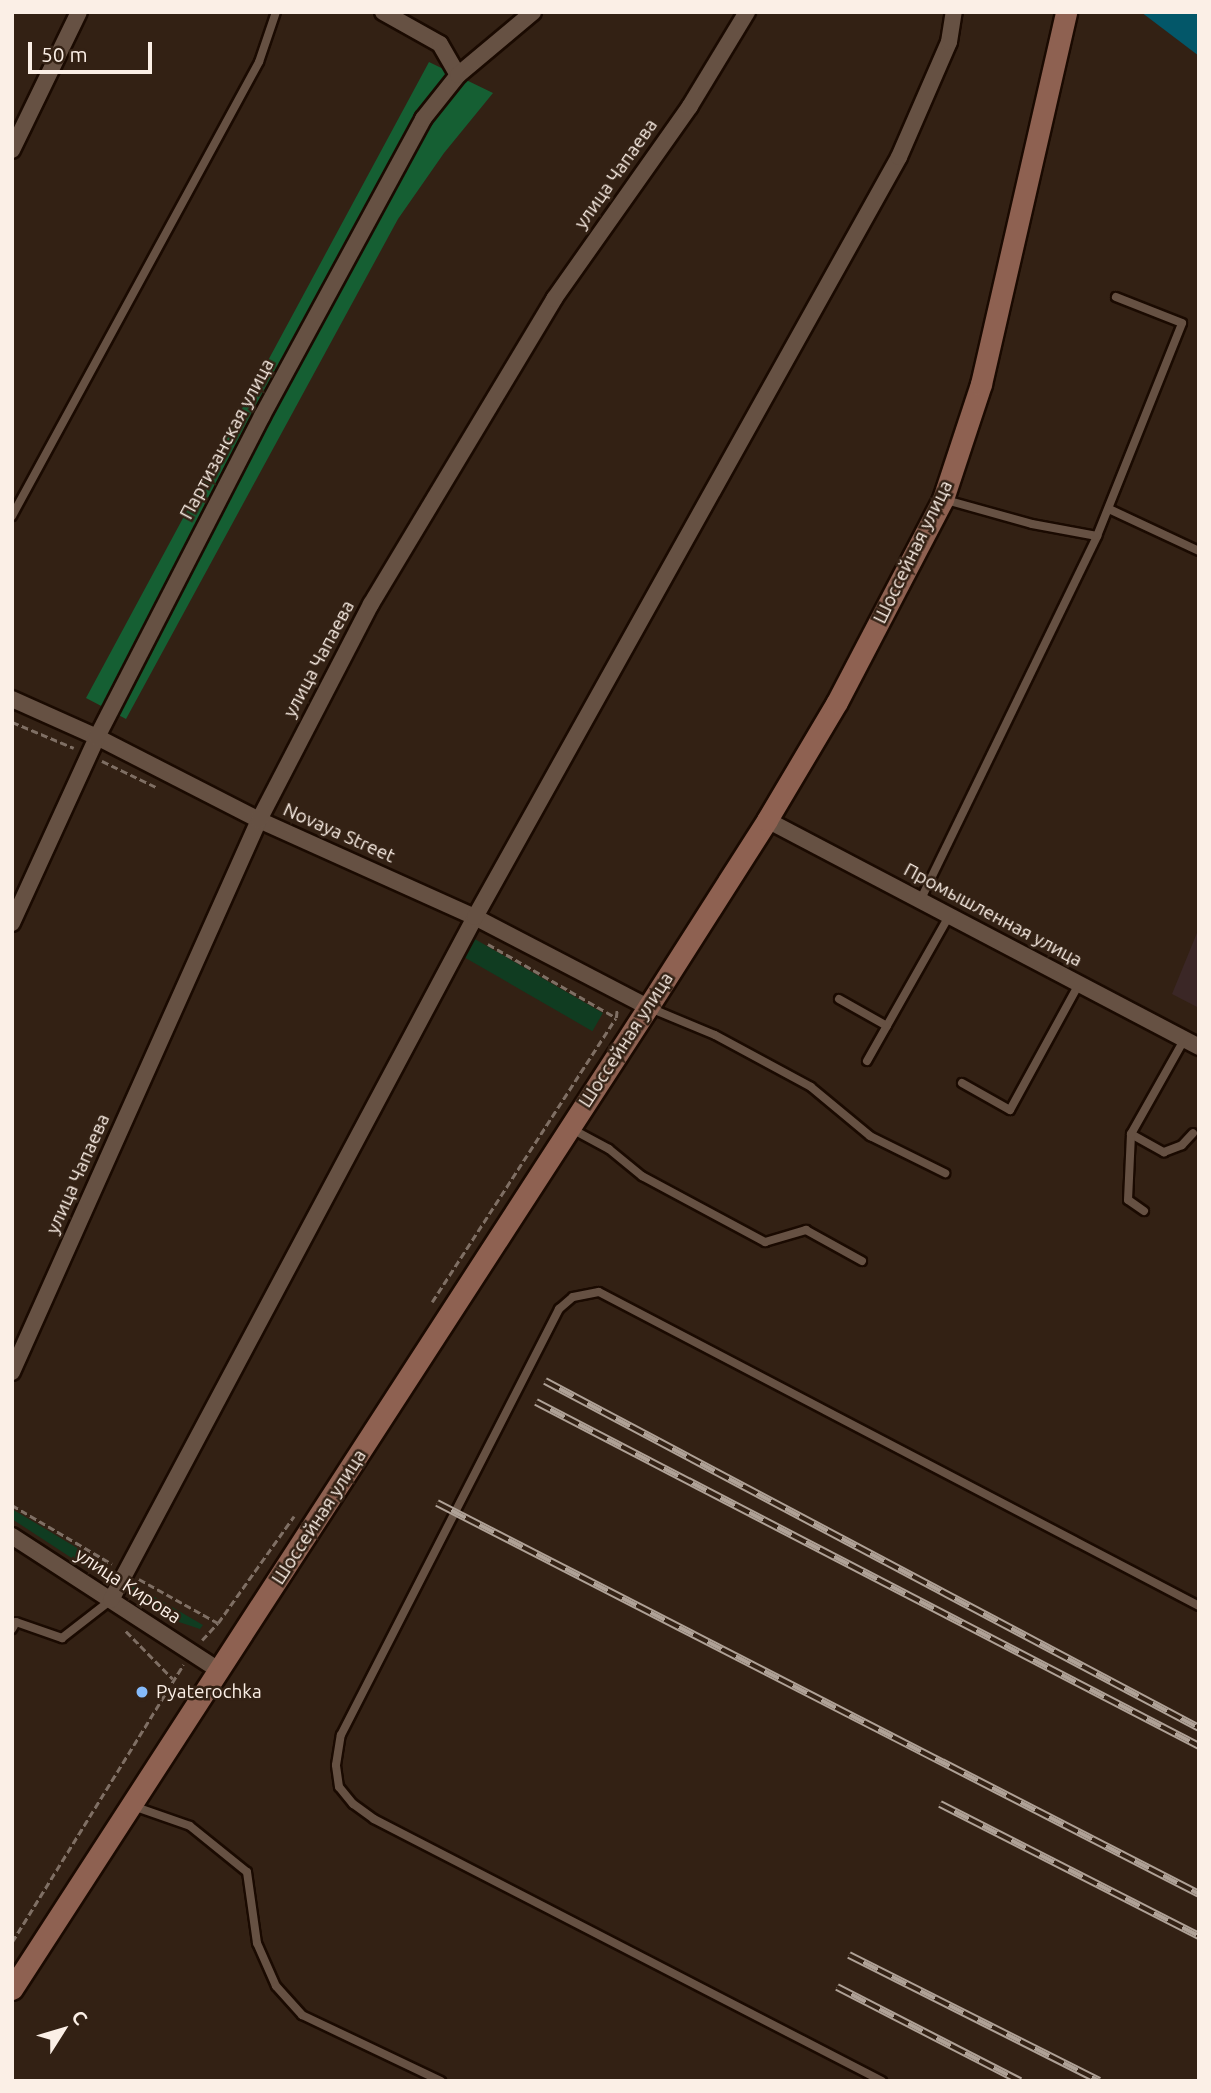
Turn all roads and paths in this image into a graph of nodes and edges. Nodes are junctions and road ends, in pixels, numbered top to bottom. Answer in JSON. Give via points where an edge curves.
{"nodes":[{"id":1,"x":79,"y":12,"type":"edge"},
{"id":2,"x":276,"y":12,"type":"edge"},
{"id":3,"x":383,"y":12,"type":"edge"},
{"id":4,"x":533,"y":12,"type":"edge"},
{"id":5,"x":747,"y":12,"type":"edge"},
{"id":6,"x":954,"y":12,"type":"edge"},
{"id":7,"x":1066,"y":12,"type":"edge"},
{"id":8,"x":458,"y":75,"type":"junction"},
{"id":9,"x":12,"y":150,"type":"edge"},
{"id":10,"x":1116,"y":297,"type":"dead end"},
{"id":11,"x":943,"y":499,"type":"junction"},
{"id":12,"x":1109,"y":509,"type":"junction"},
{"id":13,"x":12,"y":516,"type":"edge"},
{"id":14,"x":1097,"y":536,"type":"junction"},
{"id":15,"x":1199,"y":551,"type":"edge"},
{"id":16,"x":12,"y":699,"type":"edge"},
{"id":17,"x":97,"y":737,"type":"junction"},
{"id":18,"x":259,"y":820,"type":"junction"},
{"id":19,"x":767,"y":820,"type":"junction"},
{"id":20,"x":920,"y":901,"type":"junction"},
{"id":21,"x":949,"y":916,"type":"junction"},
{"id":22,"x":475,"y":917,"type":"junction"},
{"id":23,"x":12,"y":923,"type":"edge"},
{"id":24,"x":1079,"y":984,"type":"junction"},
{"id":25,"x":620,"y":993,"type":"junction"},
{"id":26,"x":839,"y":999,"type":"dead end"},
{"id":27,"x":648,"y":1007,"type":"junction"},
{"id":28,"x":887,"y":1026,"type":"junction"},
{"id":29,"x":1191,"y":1044,"type":"edge"},
{"id":30,"x":867,"y":1061,"type":"dead end"},
{"id":31,"x":962,"y":1083,"type":"dead end"},
{"id":32,"x":570,"y":1128,"type":"junction"},
{"id":33,"x":1193,"y":1133,"type":"dead end"},
{"id":34,"x":1131,"y":1134,"type":"junction"},
{"id":35,"x":945,"y":1173,"type":"dead end"},
{"id":36,"x":1144,"y":1210,"type":"dead end"},
{"id":37,"x":862,"y":1261,"type":"dead end"},
{"id":38,"x":430,"y":1307,"type":"dead end"},
{"id":39,"x":12,"y":1372,"type":"edge"},
{"id":40,"x":295,"y":1514,"type":"dead end"},
{"id":41,"x":12,"y":1536,"type":"edge"},
{"id":42,"x":111,"y":1600,"type":"junction"},
{"id":43,"x":1199,"y":1606,"type":"edge"},
{"id":44,"x":12,"y":1629,"type":"edge"},
{"id":45,"x":191,"y":1652,"type":"junction"},
{"id":46,"x":220,"y":1671,"type":"junction"},
{"id":47,"x":133,"y":1806,"type":"junction"},
{"id":48,"x":12,"y":1942,"type":"edge"},
{"id":49,"x":12,"y":1989,"type":"edge"},
{"id":50,"x":441,"y":2081,"type":"edge"},
{"id":51,"x":882,"y":2081,"type":"edge"}],
"edges":[{"from":1,"to":9,"type":"street"},
{"from":2,"to":13,"type":"lane","via":[[259,62]]},
{"from":3,"to":8,"type":"street","via":[[440,44]]},
{"from":4,"to":8,"type":"street","name":"Партизанская улица"},
{"from":5,"to":18,"type":"street","name":"улица Чапаева","via":[[690,106],[554,299],[371,604]]},
{"from":6,"to":22,"type":"street","via":[[949,42],[899,157]]},
{"from":7,"to":11,"type":"main road","name":"Шоссейная улица","via":[[981,384]]},
{"from":8,"to":17,"type":"street","name":"Партизанская улица","via":[[423,119],[262,416]]},
{"from":10,"to":12,"type":"lane","via":[[1182,323]]},
{"from":11,"to":14,"type":"lane","via":[[1032,524]]},
{"from":11,"to":19,"type":"main road","name":"Шоссейная улица","via":[[837,702]]},
{"from":12,"to":14,"type":"lane"},
{"from":12,"to":15,"type":"lane"},
{"from":14,"to":20,"type":"lane"},
{"from":16,"to":17,"type":"street","name":"Novaya Street"},
{"from":17,"to":18,"type":"street","name":"Novaya Street"},
{"from":17,"to":23,"type":"street","name":"Партизанская улица"},
{"from":18,"to":22,"type":"street","name":"Novaya Street"},
{"from":18,"to":39,"type":"street","name":"улица Чапаева"},
{"from":19,"to":20,"type":"street","name":"Промышленная улица"},
{"from":19,"to":27,"type":"main road","name":"Шоссейная улица"},
{"from":20,"to":21,"type":"street","name":"Промышленная улица"},
{"from":21,"to":24,"type":"street","name":"Промышленная улица"},
{"from":21,"to":28,"type":"lane"},
{"from":22,"to":25,"type":"street","name":"Novaya Street"},
{"from":22,"to":42,"type":"street"},
{"from":24,"to":29,"type":"street","name":"Промышленная улица"},
{"from":24,"to":31,"type":"lane","via":[[1010,1110]]},
{"from":25,"to":27,"type":"street","name":"Novaya Street"},
{"from":25,"to":38,"type":"path","via":[[616,1018]]},
{"from":26,"to":28,"type":"lane"},
{"from":27,"to":32,"type":"main road","name":"Шоссейная улица"},
{"from":27,"to":35,"type":"lane","via":[[715,1035],[811,1087],[870,1136]]},
{"from":28,"to":30,"type":"lane"},
{"from":29,"to":34,"type":"lane"},
{"from":32,"to":37,"type":"lane","via":[[609,1149],[642,1176],[765,1242],[806,1230]]},
{"from":32,"to":46,"type":"main road","name":"Шоссейная улица"},
{"from":33,"to":34,"type":"lane","via":[[1164,1153]]},
{"from":34,"to":36,"type":"lane","via":[[1128,1200]]},
{"from":40,"to":45,"type":"path","via":[[218,1623]]},
{"from":41,"to":42,"type":"street","name":"улица Кирова"},
{"from":42,"to":44,"type":"lane","via":[[62,1638],[16,1622]]},
{"from":42,"to":45,"type":"street","name":"улица Кирова"},
{"from":43,"to":51,"type":"lane","via":[[599,1292],[573,1297],[559,1308],[341,1735],[336,1765],[339,1787],[374,1819]]},
{"from":45,"to":46,"type":"street","name":"улица Кирова"},
{"from":45,"to":48,"type":"path"},
{"from":46,"to":47,"type":"main road","name":"Шоссейная улица"},
{"from":47,"to":49,"type":"main road","name":"Шоссейная улица"},
{"from":47,"to":50,"type":"lane","via":[[190,1826],[247,1872],[257,1943],[276,1986],[302,2015]]}]}
